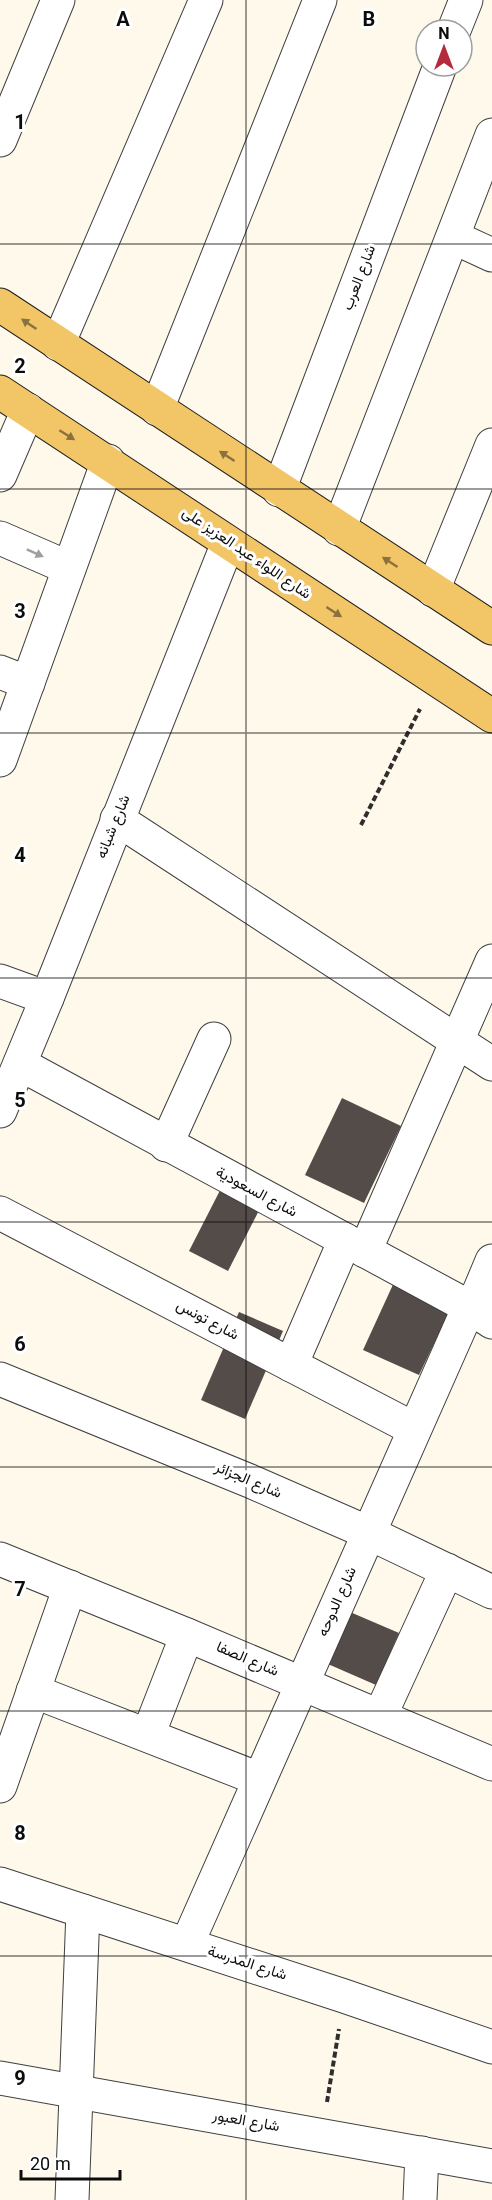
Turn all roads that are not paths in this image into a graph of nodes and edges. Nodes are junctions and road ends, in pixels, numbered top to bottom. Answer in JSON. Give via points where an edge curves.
{"nodes":[{"id":1,"x":58,"y":0,"type":"edge"},
{"id":2,"x":206,"y":0,"type":"edge"},
{"id":3,"x":320,"y":0,"type":"edge"},
{"id":4,"x":466,"y":0,"type":"edge"},
{"id":5,"x":459,"y":18,"type":"edge"},
{"id":6,"x":436,"y":78,"type":"edge"},
{"id":7,"x":492,"y":135,"type":"edge"},
{"id":8,"x":0,"y":140,"type":"edge"},
{"id":9,"x":453,"y":237,"type":"junction"},
{"id":10,"x":492,"y":255,"type":"edge"},
{"id":11,"x":0,"y":305,"type":"edge"},
{"id":12,"x":58,"y":344,"type":"junction"},
{"id":13,"x":0,"y":392,"type":"edge"},
{"id":14,"x":157,"y":409,"type":"junction"},
{"id":15,"x":28,"y":410,"type":"junction"},
{"id":16,"x":492,"y":445,"type":"edge"},
{"id":17,"x":108,"y":461,"type":"junction"},
{"id":18,"x":0,"y":475,"type":"edge"},
{"id":19,"x":279,"y":490,"type":"junction"},
{"id":20,"x":339,"y":529,"type":"junction"},
{"id":21,"x":0,"y":538,"type":"edge"},
{"id":22,"x":228,"y":543,"type":"junction"},
{"id":23,"x":69,"y":568,"type":"junction"},
{"id":24,"x":433,"y":590,"type":"junction"},
{"id":25,"x":492,"y":628,"type":"edge"},
{"id":26,"x":14,"y":677,"type":"edge"},
{"id":27,"x":492,"y":716,"type":"edge"},
{"id":28,"x":0,"y":760,"type":"edge"},
{"id":29,"x":117,"y":819,"type":"junction"},
{"id":30,"x":492,"y":961,"type":"edge"},
{"id":31,"x":0,"y":981,"type":"edge"},
{"id":32,"x":47,"y":998,"type":"junction"},
{"id":33,"x":214,"y":1039,"type":"dead end"},
{"id":34,"x":457,"y":1041,"type":"junction"},
{"id":35,"x":20,"y":1064,"type":"junction"},
{"id":36,"x":492,"y":1064,"type":"edge"},
{"id":37,"x":1,"y":1107,"type":"edge"},
{"id":38,"x":166,"y":1145,"type":"junction"},
{"id":39,"x":0,"y":1213,"type":"edge"},
{"id":40,"x":355,"y":1246,"type":"junction"},
{"id":41,"x":492,"y":1262,"type":"edge"},
{"id":42,"x":480,"y":1314,"type":"edge"},
{"id":43,"x":291,"y":1365,"type":"junction"},
{"id":44,"x":0,"y":1378,"type":"edge"},
{"id":45,"x":414,"y":1430,"type":"junction"},
{"id":46,"x":369,"y":1533,"type":"junction"},
{"id":47,"x":0,"y":1559,"type":"edge"},
{"id":48,"x":447,"y":1570,"type":"junction"},
{"id":49,"x":70,"y":1587,"type":"junction"},
{"id":50,"x":492,"y":1592,"type":"edge"},
{"id":51,"x":187,"y":1635,"type":"junction"},
{"id":52,"x":302,"y":1683,"type":"junction"},
{"id":53,"x":33,"y":1691,"type":"junction"},
{"id":54,"x":380,"y":1716,"type":"junction"},
{"id":55,"x":148,"y":1735,"type":"junction"},
{"id":56,"x":492,"y":1764,"type":"edge"},
{"id":57,"x":259,"y":1779,"type":"junction"},
{"id":58,"x":0,"y":1786,"type":"edge"},
{"id":59,"x":0,"y":1884,"type":"edge"},
{"id":60,"x":83,"y":1911,"type":"junction"},
{"id":61,"x":187,"y":1944,"type":"junction"},
{"id":62,"x":492,"y":2047,"type":"edge"},
{"id":63,"x":0,"y":2078,"type":"edge"},
{"id":64,"x":76,"y":2091,"type":"junction"},
{"id":65,"x":422,"y":2153,"type":"junction"},
{"id":66,"x":492,"y":2166,"type":"edge"},
{"id":67,"x":72,"y":2200,"type":"edge"},
{"id":68,"x":420,"y":2200,"type":"edge"}],
"edges":[{"from":1,"to":8,"type":"street"},
{"from":2,"to":12,"type":"street"},
{"from":3,"to":14,"type":"street"},
{"from":4,"to":5,"type":"street"},
{"from":6,"to":19,"type":"street","name":"شارع العرب"},
{"from":7,"to":9,"type":"street"},
{"from":9,"to":10,"type":"street"},
{"from":9,"to":20,"type":"street"},
{"from":12,"to":11,"type":"main road","one_way":true},
{"from":12,"to":14,"type":"main road"},
{"from":13,"to":15,"type":"main road","name":"شارع اللواء عبد العزيز على"},
{"from":19,"to":14,"type":"main road","one_way":true},
{"from":15,"to":17,"type":"main road","name":"شارع اللواء عبد العزيز على","one_way":true},
{"from":15,"to":18,"type":"street"},
{"from":16,"to":24,"type":"street"},
{"from":17,"to":22,"type":"main road","name":"شارع اللواء عبد العزيز على"},
{"from":17,"to":23,"type":"street"},
{"from":19,"to":20,"type":"main road"},
{"from":24,"to":20,"type":"main road","one_way":true},
{"from":21,"to":23,"type":"street","one_way":true},
{"from":22,"to":27,"type":"main road","name":"شارع اللواء عبد العزيز على","one_way":true},
{"from":22,"to":29,"type":"street","name":"شارع شبانه"},
{"from":23,"to":26,"type":"street"},
{"from":24,"to":25,"type":"main road"},
{"from":26,"to":28,"type":"street"},
{"from":29,"to":32,"type":"street","name":"شارع شبانه"},
{"from":29,"to":34,"type":"street"},
{"from":30,"to":34,"type":"street"},
{"from":31,"to":32,"type":"street"},
{"from":32,"to":35,"type":"street","name":"شارع شبانه"},
{"from":33,"to":38,"type":"street"},
{"from":34,"to":36,"type":"street"},
{"from":34,"to":40,"type":"street"},
{"from":35,"to":37,"type":"street","name":"شارع شبانه"},
{"from":35,"to":38,"type":"street","name":"شارع السعودية"},
{"from":38,"to":40,"type":"street","name":"شارع السعودية"},
{"from":39,"to":43,"type":"street","name":"شارع تونس"},
{"from":40,"to":42,"type":"street","name":"شارع السعودية"},
{"from":40,"to":43,"type":"street"},
{"from":41,"to":42,"type":"street","name":"شارع الدوحه","via":[[479,1292]]},
{"from":42,"to":45,"type":"street","name":"شارع الدوحه"},
{"from":43,"to":45,"type":"street","name":"شارع تونس"},
{"from":44,"to":46,"type":"street","name":"شارع الجزائر"},
{"from":45,"to":46,"type":"street","name":"شارع الدوحه"},
{"from":46,"to":48,"type":"street","name":"شارع الجزائر"},
{"from":46,"to":52,"type":"street","name":"شارع الدوحه"},
{"from":47,"to":49,"type":"street","name":"شارع الصفا"},
{"from":48,"to":50,"type":"street","name":"شارع الجزائر"},
{"from":48,"to":54,"type":"street"},
{"from":49,"to":51,"type":"street","name":"شارع الصفا"},
{"from":49,"to":53,"type":"street"},
{"from":51,"to":52,"type":"street","name":"شارع الصفا"},
{"from":51,"to":55,"type":"street"},
{"from":52,"to":54,"type":"street","name":"شارع الصفا"},
{"from":52,"to":57,"type":"street","name":"شارع الدوحه"},
{"from":53,"to":55,"type":"street"},
{"from":53,"to":58,"type":"street"},
{"from":54,"to":56,"type":"street","name":"شارع الصفا"},
{"from":55,"to":57,"type":"street"},
{"from":57,"to":61,"type":"street","name":"شارع الدوحه"},
{"from":59,"to":60,"type":"street","name":"شارع المدرسة"},
{"from":60,"to":61,"type":"street","name":"شارع المدرسة"},
{"from":60,"to":64,"type":"street"},
{"from":61,"to":62,"type":"street","name":"شارع المدرسة"},
{"from":63,"to":64,"type":"street","name":"شارع العبور"},
{"from":64,"to":65,"type":"street","name":"شارع العبور"},
{"from":64,"to":67,"type":"street"},
{"from":65,"to":66,"type":"street","name":"شارع العبور"},
{"from":65,"to":68,"type":"street"}]}
